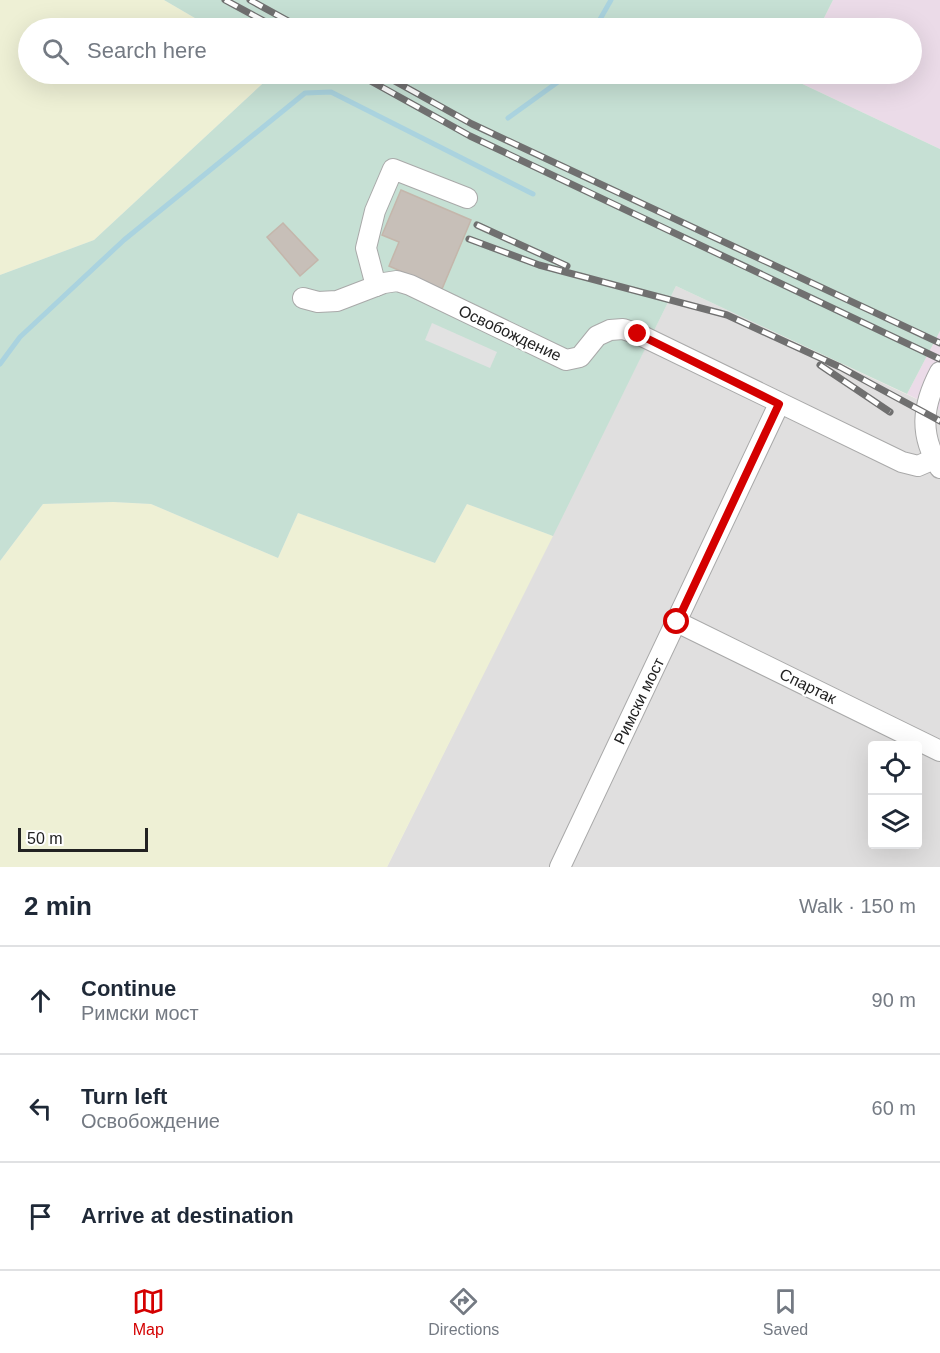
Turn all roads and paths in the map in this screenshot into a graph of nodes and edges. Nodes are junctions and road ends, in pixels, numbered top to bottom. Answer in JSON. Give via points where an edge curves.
{"nodes":[{"id":1,"x":467,"y":198,"type":"dead end"},
{"id":2,"x":376,"y":286,"type":"junction"},
{"id":3,"x":303,"y":298,"type":"dead end"},
{"id":4,"x":940,"y":372,"type":"edge"},
{"id":5,"x":779,"y":404,"type":"junction"},
{"id":6,"x":934,"y":456,"type":"edge"},
{"id":7,"x":677,"y":622,"type":"junction"},
{"id":8,"x":940,"y":751,"type":"edge"},
{"id":9,"x":560,"y":867,"type":"edge"}],
"edges":[{"from":1,"to":2,"type":"street","via":[[393,169],[375,211],[366,248]]},
{"from":2,"to":3,"type":"street","name":"Освобождение","via":[[337,300],[318,302]]},
{"from":2,"to":5,"type":"street","name":"Освобождение","via":[[397,281],[410,285],[566,360],[580,357],[597,336],[622,329]]},
{"from":4,"to":6,"type":"street","via":[[924,418]]},
{"from":5,"to":6,"type":"street","name":"Освобождение","via":[[902,462],[918,466]]},
{"from":5,"to":7,"type":"street","name":"Римски мост"},
{"from":7,"to":8,"type":"street","name":"Спартак"},
{"from":7,"to":9,"type":"street","name":"Римски мост"}]}
